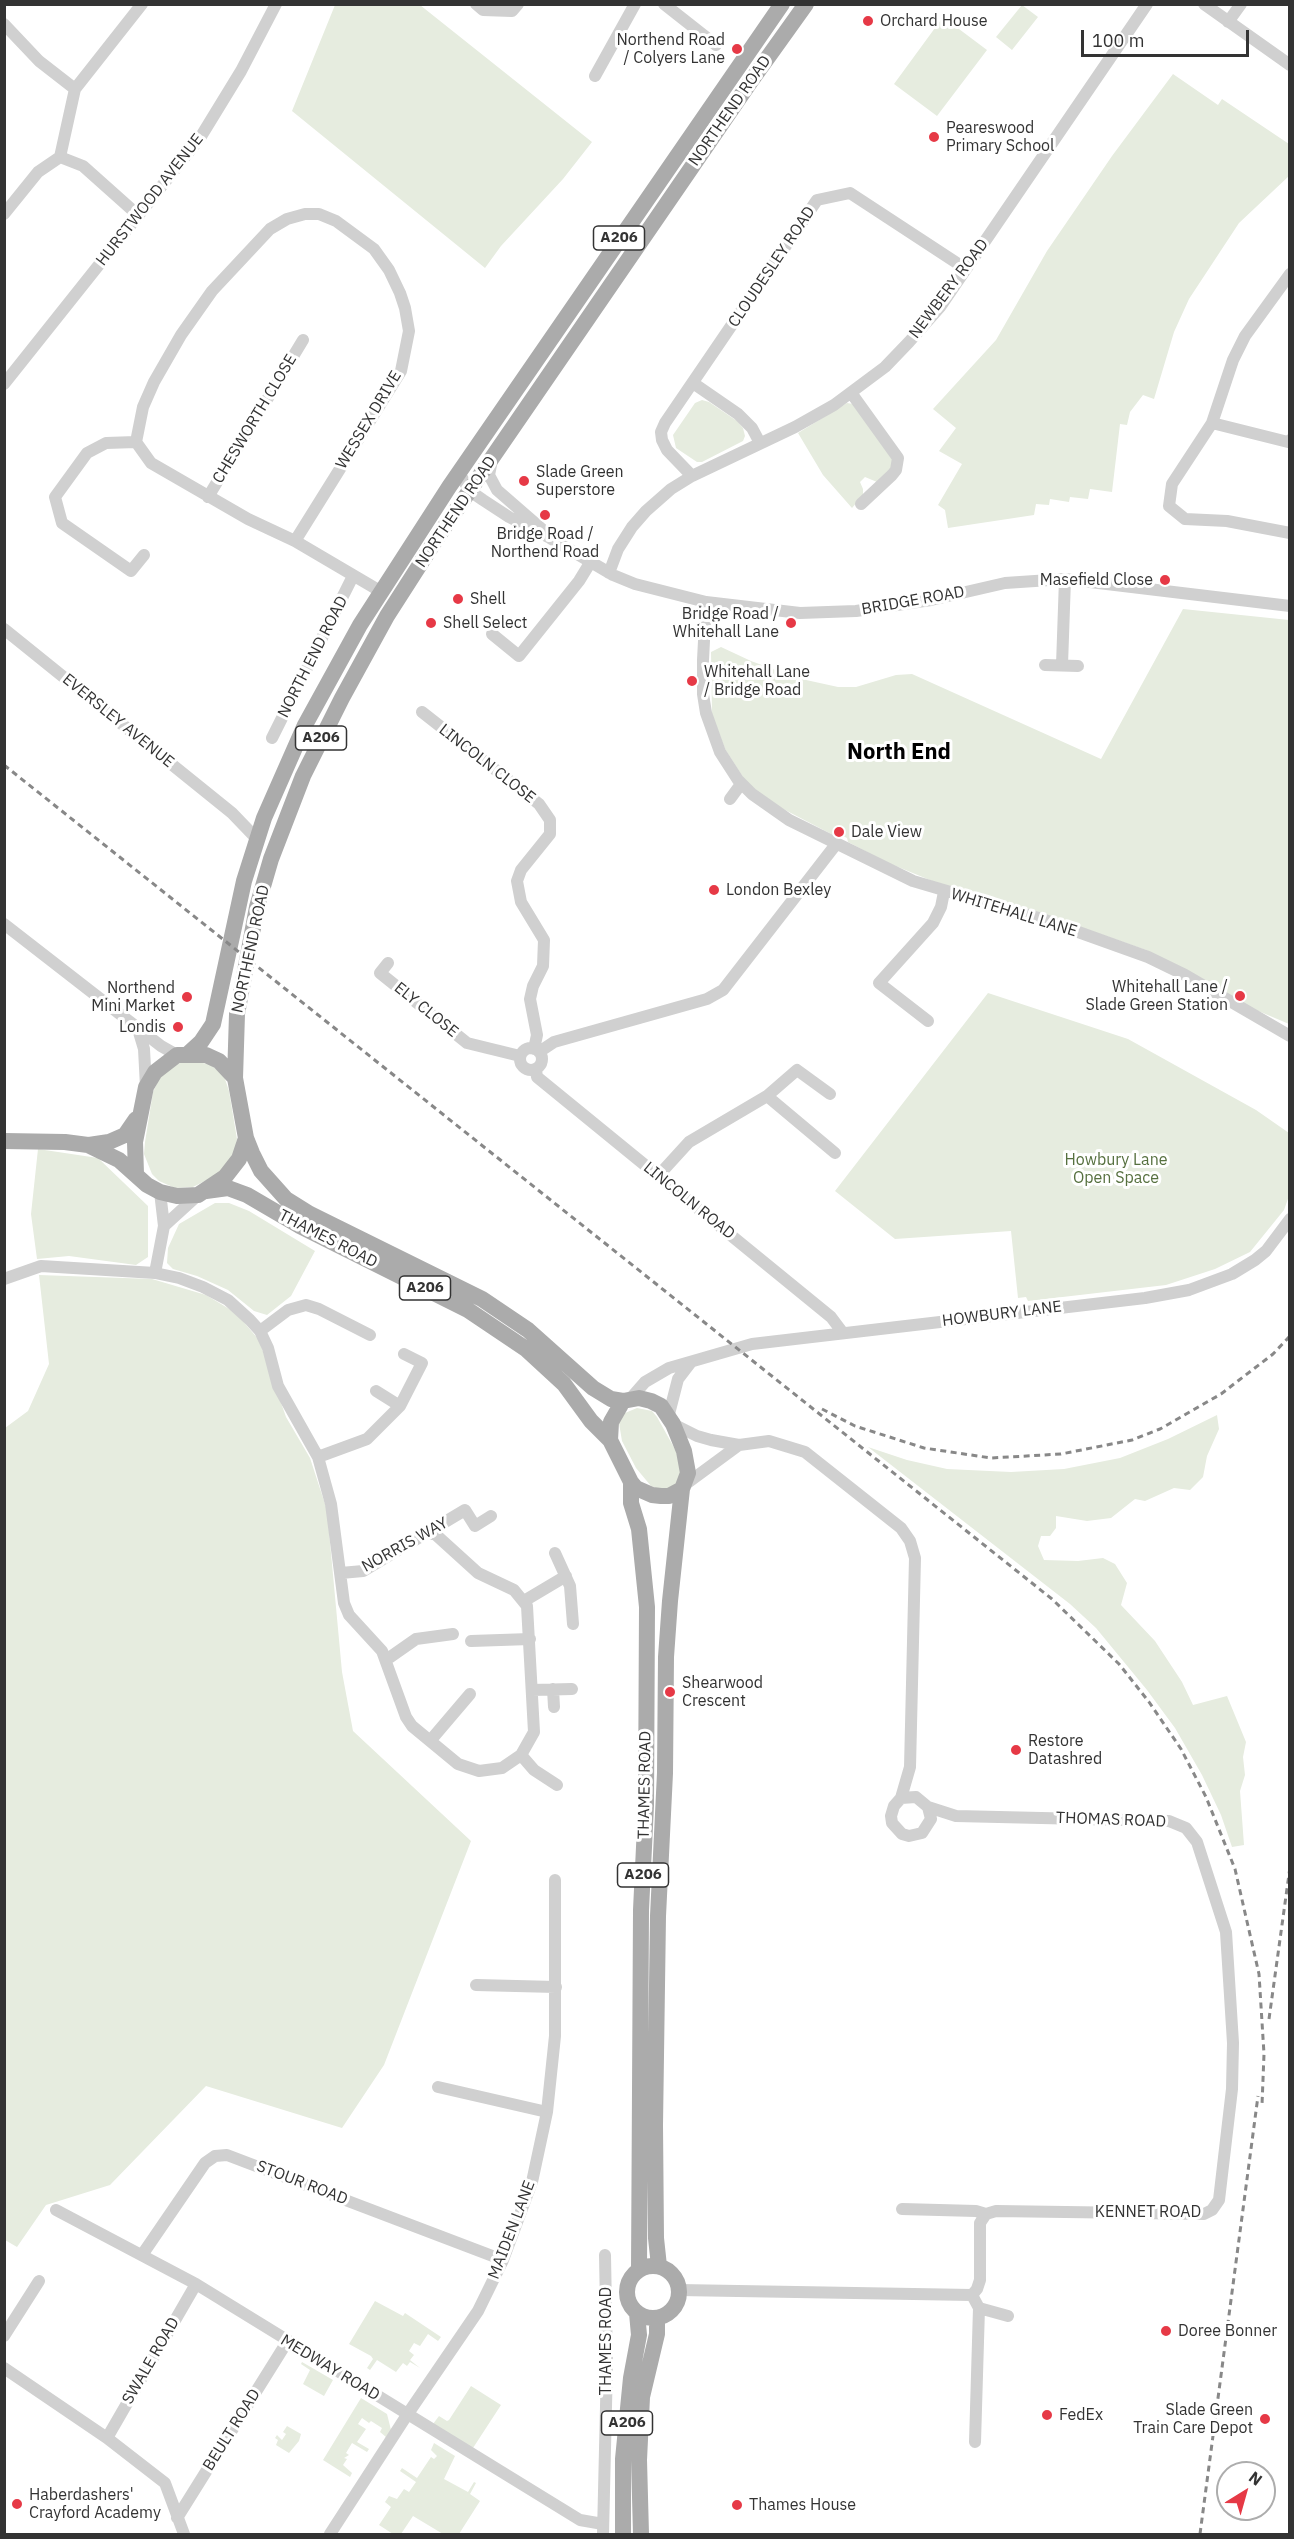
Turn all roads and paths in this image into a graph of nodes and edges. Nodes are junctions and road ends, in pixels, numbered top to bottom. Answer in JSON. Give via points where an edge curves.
{"nodes":[{"id":1,"x":276,"y":4,"type":"edge"},
{"id":2,"x":476,"y":4,"type":"edge"},
{"id":3,"x":518,"y":4,"type":"edge"},
{"id":4,"x":635,"y":4,"type":"edge"},
{"id":5,"x":664,"y":4,"type":"edge"},
{"id":6,"x":782,"y":4,"type":"edge"},
{"id":7,"x":806,"y":4,"type":"edge"},
{"id":8,"x":1147,"y":4,"type":"edge"},
{"id":9,"x":1204,"y":4,"type":"edge"},
{"id":10,"x":1241,"y":4,"type":"edge"},
{"id":11,"x":142,"y":5,"type":"edge"},
{"id":12,"x":1228,"y":22,"type":"junction"},
{"id":13,"x":4,"y":24,"type":"edge"},
{"id":14,"x":716,"y":45,"type":"dead end"},
{"id":15,"x":1290,"y":65,"type":"edge"},
{"id":16,"x":595,"y":76,"type":"dead end"},
{"id":17,"x":75,"y":89,"type":"junction"},
{"id":18,"x":60,"y":157,"type":"junction"},
{"id":19,"x":4,"y":214,"type":"edge"},
{"id":20,"x":139,"y":216,"type":"junction"},
{"id":21,"x":966,"y":269,"type":"junction"},
{"id":22,"x":1290,"y":274,"type":"edge"},
{"id":23,"x":303,"y":340,"type":"dead end"},
{"id":24,"x":693,"y":383,"type":"junction"},
{"id":25,"x":4,"y":384,"type":"edge"},
{"id":26,"x":852,"y":394,"type":"junction"},
{"id":27,"x":1212,"y":423,"type":"junction"},
{"id":28,"x":1290,"y":440,"type":"edge"},
{"id":29,"x":136,"y":442,"type":"junction"},
{"id":30,"x":760,"y":443,"type":"junction"},
{"id":31,"x":492,"y":458,"type":"junction"},
{"id":32,"x":459,"y":473,"type":"junction"},
{"id":33,"x":692,"y":476,"type":"junction"},
{"id":34,"x":470,"y":491,"type":"junction"},
{"id":35,"x":208,"y":497,"type":"junction"},
{"id":36,"x":861,"y":504,"type":"dead end"},
{"id":37,"x":1290,"y":533,"type":"edge"},
{"id":38,"x":550,"y":538,"type":"junction"},
{"id":39,"x":295,"y":541,"type":"junction"},
{"id":40,"x":144,"y":555,"type":"dead end"},
{"id":41,"x":590,"y":563,"type":"junction"},
{"id":42,"x":609,"y":573,"type":"junction"},
{"id":43,"x":353,"y":576,"type":"junction"},
{"id":44,"x":1065,"y":579,"type":"junction"},
{"id":45,"x":380,"y":591,"type":"junction"},
{"id":46,"x":706,"y":602,"type":"junction"},
{"id":47,"x":1290,"y":606,"type":"edge"},
{"id":48,"x":4,"y":629,"type":"edge"},
{"id":49,"x":492,"y":633,"type":"dead end"},
{"id":50,"x":1045,"y":665,"type":"dead end"},
{"id":51,"x":1062,"y":665,"type":"junction"},
{"id":52,"x":1078,"y":666,"type":"dead end"},
{"id":53,"x":422,"y":712,"type":"dead end"},
{"id":54,"x":272,"y":738,"type":"dead end"},
{"id":55,"x":741,"y":784,"type":"junction"},
{"id":56,"x":730,"y":800,"type":"dead end"},
{"id":57,"x":232,"y":813,"type":"junction"},
{"id":58,"x":264,"y":818,"type":"junction"},
{"id":59,"x":256,"y":838,"type":"junction"},
{"id":60,"x":837,"y":843,"type":"junction"},
{"id":61,"x":944,"y":892,"type":"junction"},
{"id":62,"x":4,"y":924,"type":"edge"},
{"id":63,"x":388,"y":963,"type":"dead end"},
{"id":64,"x":928,"y":1021,"type":"dead end"},
{"id":65,"x":138,"y":1028,"type":"junction"},
{"id":66,"x":1290,"y":1036,"type":"edge"},
{"id":67,"x":537,"y":1050,"type":"junction"},
{"id":68,"x":183,"y":1054,"type":"junction"},
{"id":69,"x":520,"y":1056,"type":"junction"},
{"id":70,"x":536,"y":1070,"type":"junction"},
{"id":71,"x":235,"y":1078,"type":"junction"},
{"id":72,"x":146,"y":1087,"type":"junction"},
{"id":73,"x":830,"y":1094,"type":"dead end"},
{"id":74,"x":767,"y":1096,"type":"junction"},
{"id":75,"x":139,"y":1111,"type":"junction"},
{"id":76,"x":246,"y":1138,"type":"junction"},
{"id":77,"x":4,"y":1142,"type":"edge"},
{"id":78,"x":88,"y":1145,"type":"junction"},
{"id":79,"x":835,"y":1153,"type":"dead end"},
{"id":80,"x":136,"y":1174,"type":"junction"},
{"id":81,"x":658,"y":1176,"type":"junction"},
{"id":82,"x":160,"y":1192,"type":"junction"},
{"id":83,"x":202,"y":1193,"type":"junction"},
{"id":84,"x":1290,"y":1219,"type":"edge"},
{"id":85,"x":164,"y":1226,"type":"junction"},
{"id":86,"x":155,"y":1273,"type":"junction"},
{"id":87,"x":4,"y":1278,"type":"edge"},
{"id":88,"x":260,"y":1331,"type":"junction"},
{"id":89,"x":843,"y":1333,"type":"junction"},
{"id":90,"x":370,"y":1335,"type":"dead end"},
{"id":91,"x":404,"y":1354,"type":"dead end"},
{"id":92,"x":691,"y":1362,"type":"junction"},
{"id":93,"x":376,"y":1391,"type":"dead end"},
{"id":94,"x":627,"y":1400,"type":"junction"},
{"id":95,"x":400,"y":1406,"type":"junction"},
{"id":96,"x":671,"y":1419,"type":"junction"},
{"id":97,"x":610,"y":1440,"type":"junction"},
{"id":98,"x":739,"y":1445,"type":"junction"},
{"id":99,"x":318,"y":1457,"type":"junction"},
{"id":100,"x":631,"y":1482,"type":"junction"},
{"id":101,"x":684,"y":1487,"type":"junction"},
{"id":102,"x":491,"y":1516,"type":"dead end"},
{"id":103,"x":426,"y":1534,"type":"junction"},
{"id":104,"x":555,"y":1552,"type":"dead end"},
{"id":105,"x":341,"y":1574,"type":"junction"},
{"id":106,"x":566,"y":1576,"type":"junction"},
{"id":107,"x":524,"y":1601,"type":"junction"},
{"id":108,"x":573,"y":1624,"type":"dead end"},
{"id":109,"x":453,"y":1634,"type":"dead end"},
{"id":110,"x":530,"y":1639,"type":"junction"},
{"id":111,"x":471,"y":1641,"type":"dead end"},
{"id":112,"x":386,"y":1660,"type":"junction"},
{"id":113,"x":553,"y":1689,"type":"junction"},
{"id":114,"x":572,"y":1689,"type":"dead end"},
{"id":115,"x":532,"y":1690,"type":"junction"},
{"id":116,"x":470,"y":1694,"type":"dead end"},
{"id":117,"x":554,"y":1707,"type":"dead end"},
{"id":118,"x":430,"y":1742,"type":"junction"},
{"id":119,"x":521,"y":1755,"type":"junction"},
{"id":120,"x":910,"y":1767,"type":"junction"},
{"id":121,"x":557,"y":1785,"type":"dead end"},
{"id":122,"x":901,"y":1798,"type":"junction"},
{"id":123,"x":924,"y":1803,"type":"junction"},
{"id":124,"x":956,"y":1816,"type":"junction"},
{"id":125,"x":927,"y":1828,"type":"junction"},
{"id":126,"x":555,"y":1880,"type":"dead end"},
{"id":127,"x":476,"y":1985,"type":"dead end"},
{"id":128,"x":556,"y":1987,"type":"junction"},
{"id":129,"x":438,"y":2087,"type":"dead end"},
{"id":130,"x":547,"y":2112,"type":"junction"},
{"id":131,"x":1228,"y":2114,"type":"joint"},
{"id":132,"x":902,"y":2209,"type":"dead end"},
{"id":133,"x":56,"y":2210,"type":"dead end"},
{"id":134,"x":986,"y":2214,"type":"junction"},
{"id":135,"x":142,"y":2255,"type":"junction"},
{"id":136,"x":605,"y":2255,"type":"dead end"},
{"id":137,"x":503,"y":2260,"type":"junction"},
{"id":138,"x":659,"y":2266,"type":"junction"},
{"id":139,"x":639,"y":2270,"type":"junction"},
{"id":140,"x":39,"y":2281,"type":"dead end"},
{"id":141,"x":196,"y":2284,"type":"junction"},
{"id":142,"x":679,"y":2290,"type":"junction"},
{"id":143,"x":972,"y":2295,"type":"junction"},
{"id":144,"x":979,"y":2308,"type":"junction"},
{"id":145,"x":637,"y":2313,"type":"junction"},
{"id":146,"x":1008,"y":2316,"type":"dead end"},
{"id":147,"x":657,"y":2318,"type":"junction"},
{"id":148,"x":4,"y":2336,"type":"edge"},
{"id":149,"x":287,"y":2342,"type":"junction"},
{"id":150,"x":4,"y":2368,"type":"edge"},
{"id":151,"x":407,"y":2415,"type":"junction"},
{"id":152,"x":107,"y":2438,"type":"junction"},
{"id":153,"x":975,"y":2442,"type":"dead end"},
{"id":154,"x":177,"y":2518,"type":"junction"},
{"id":155,"x":603,"y":2529,"type":"edge"},
{"id":156,"x":184,"y":2535,"type":"edge"},
{"id":157,"x":330,"y":2535,"type":"edge"},
{"id":158,"x":623,"y":2535,"type":"edge"},
{"id":159,"x":640,"y":2535,"type":"edge"}],
"edges":[{"from":1,"to":20,"type":"street","name":"HURSTWOOD AVENUE","via":[[200,138]]},
{"from":2,"to":3,"type":"street","via":[[483,10],[512,11]]},
{"from":4,"to":16,"type":"street"},
{"from":5,"to":14,"type":"street"},
{"from":6,"to":32,"type":"main road","name":"NORTHEND ROAD","number":"A206"},
{"from":7,"to":31,"type":"main road","name":"NORTHEND ROAD","number":"A206"},
{"from":8,"to":21,"type":"street","name":"NEWBERY ROAD"},
{"from":9,"to":12,"type":"street"},
{"from":10,"to":12,"type":"street"},
{"from":11,"to":17,"type":"street"},
{"from":12,"to":15,"type":"street"},
{"from":13,"to":17,"type":"street","via":[[39,61]]},
{"from":17,"to":18,"type":"street"},
{"from":18,"to":19,"type":"street","via":[[38,172]]},
{"from":18,"to":20,"type":"street","via":[[83,166]]},
{"from":20,"to":25,"type":"street","name":"HURSTWOOD AVENUE"},
{"from":21,"to":24,"type":"street","name":"CLOUDESLEY ROAD","via":[[850,193],[817,200]]},
{"from":21,"to":26,"type":"street","name":"NEWBERY ROAD","via":[[909,342]]},
{"from":22,"to":27,"type":"street","via":[[1245,336]]},
{"from":23,"to":35,"type":"street","name":"CHESWORTH CLOSE"},
{"from":24,"to":30,"type":"street","via":[[738,414]]},
{"from":24,"to":33,"type":"street","name":"CLOUDESLEY ROAD","via":[[662,432],[667,450]]},
{"from":26,"to":30,"type":"street","name":"NEWBERY ROAD"},
{"from":26,"to":36,"type":"street","via":[[898,458],[892,476]]},
{"from":27,"to":28,"type":"street"},
{"from":27,"to":37,"type":"street","via":[[1172,484],[1169,506],[1185,519],[1227,521]]},
{"from":29,"to":35,"type":"street","via":[[151,463]]},
{"from":29,"to":39,"type":"street","name":"WESSEX DRIVE","via":[[143,407],[154,382],[212,291],[270,229],[287,219],[319,214],[336,221],[374,249],[389,270],[405,308],[409,332],[401,371]]},
{"from":29,"to":40,"type":"street","via":[[105,444],[87,453],[55,497],[62,523],[132,571]]},
{"from":30,"to":33,"type":"street","name":"NEWBERY ROAD"},
{"from":31,"to":34,"type":"main road","name":"NORTHEND ROAD","number":"A206"},
{"from":31,"to":38,"type":"street","name":"BRIDGE ROAD","via":[[489,475],[497,490]]},
{"from":32,"to":34,"type":"street"},
{"from":32,"to":45,"type":"main road","name":"NORTHEND ROAD","number":"A206"},
{"from":33,"to":42,"type":"street","name":"NEWBERY ROAD","via":[[646,511],[618,549]]},
{"from":34,"to":38,"type":"street","name":"BRIDGE ROAD"},
{"from":34,"to":71,"type":"main road","name":"NORTHEND ROAD","number":"A206","via":[[387,616],[319,741],[288,811],[257,907],[237,1014]]},
{"from":35,"to":39,"type":"street"},
{"from":38,"to":41,"type":"street","name":"BRIDGE ROAD"},
{"from":39,"to":43,"type":"street"},
{"from":41,"to":42,"type":"street","name":"BRIDGE ROAD"},
{"from":41,"to":49,"type":"street","via":[[519,656]]},
{"from":42,"to":46,"type":"street","name":"BRIDGE ROAD","via":[[635,584]]},
{"from":43,"to":45,"type":"street"},
{"from":43,"to":54,"type":"street","name":"NORTH END ROAD"},
{"from":44,"to":46,"type":"street","name":"BRIDGE ROAD","via":[[1005,584],[856,611],[800,613]]},
{"from":44,"to":47,"type":"street","name":"BRIDGE ROAD"},
{"from":44,"to":51,"type":"street"},
{"from":45,"to":58,"type":"main road","name":"NORTHEND ROAD","number":"A206","via":[[305,725]]},
{"from":46,"to":55,"type":"street","name":"WHITEHALL LANE","via":[[706,713],[720,752]]},
{"from":48,"to":57,"type":"street","name":"EVERSLEY AVENUE"},
{"from":50,"to":51,"type":"street"},
{"from":51,"to":52,"type":"street"},
{"from":53,"to":67,"type":"street","name":"LINCOLN CLOSE","via":[[539,804],[550,820],[550,834],[521,870],[517,881],[521,902],[544,940],[543,966],[530,999]]},
{"from":55,"to":56,"type":"street"},
{"from":55,"to":60,"type":"street","name":"WHITEHALL LANE","via":[[789,820]]},
{"from":57,"to":58,"type":"street","name":"EVERSLEY AVENUE","via":[[250,819]]},
{"from":57,"to":59,"type":"street","name":"EVERSLEY AVENUE"},
{"from":58,"to":59,"type":"main road","name":"NORTHEND ROAD","number":"A206"},
{"from":59,"to":68,"type":"main road","name":"NORTHEND ROAD","number":"A206","via":[[213,1024],[201,1042]]},
{"from":60,"to":61,"type":"street","name":"WHITEHALL LANE"},
{"from":60,"to":67,"type":"street","via":[[723,990]]},
{"from":61,"to":64,"type":"street","via":[[933,923],[879,983]]},
{"from":61,"to":66,"type":"street","name":"WHITEHALL LANE","via":[[1042,919],[1148,957]]},
{"from":62,"to":65,"type":"street"},
{"from":63,"to":69,"type":"street","name":"ELY CLOSE","via":[[380,973],[467,1043]]},
{"from":65,"to":68,"type":"street"},
{"from":65,"to":72,"type":"street","via":[[144,1049]]},
{"from":67,"to":69,"type":"street","via":[[524,1050]]},
{"from":67,"to":70,"type":"street","via":[[542,1061]]},
{"from":68,"to":71,"type":"main road","via":[[206,1054]]},
{"from":68,"to":72,"type":"main road","via":[[154,1072]]},
{"from":69,"to":70,"type":"street","name":"LINCOLN ROAD","via":[[522,1067]]},
{"from":70,"to":81,"type":"street","name":"LINCOLN ROAD","via":[[537,1077]]},
{"from":71,"to":76,"type":"main road","name":"THAMES ROAD"},
{"from":72,"to":75,"type":"main road"},
{"from":73,"to":74,"type":"street","via":[[797,1070]]},
{"from":74,"to":79,"type":"street"},
{"from":74,"to":81,"type":"street","via":[[689,1142]]},
{"from":75,"to":78,"type":"main road","via":[[135,1125],[125,1135]]},
{"from":75,"to":80,"type":"main road","via":[[134,1152]]},
{"from":76,"to":83,"type":"main road","via":[[230,1172]]},
{"from":76,"to":94,"type":"main road","name":"THAMES ROAD","number":"A206","via":[[261,1171],[286,1199],[482,1299],[528,1330],[593,1388],[611,1399]]},
{"from":77,"to":78,"type":"main road"},
{"from":78,"to":80,"type":"main road","via":[[110,1154]]},
{"from":80,"to":82,"type":"main road"},
{"from":81,"to":89,"type":"street","name":"LINCOLN ROAD","via":[[831,1317]]},
{"from":82,"to":83,"type":"main road","name":"THAMES ROAD","via":[[177,1196]]},
{"from":82,"to":85,"type":"street"},
{"from":83,"to":85,"type":"street"},
{"from":83,"to":97,"type":"main road","name":"THAMES ROAD","number":"A206","via":[[228,1188],[246,1195],[468,1310],[545,1366]]},
{"from":84,"to":89,"type":"street","name":"HOWBURY LANE","via":[[1266,1251],[1250,1264],[1189,1290]]},
{"from":85,"to":86,"type":"street"},
{"from":86,"to":87,"type":"street","via":[[41,1266]]},
{"from":86,"to":88,"type":"street","via":[[215,1292]]},
{"from":88,"to":90,"type":"street","via":[[288,1310],[306,1305]]},
{"from":88,"to":99,"type":"street","via":[[278,1386]]},
{"from":89,"to":92,"type":"street","name":"HOWBURY LANE","via":[[752,1344]]},
{"from":91,"to":95,"type":"street","via":[[422,1363]]},
{"from":92,"to":94,"type":"street","name":"HOWBURY LANE","via":[[669,1368],[645,1382]]},
{"from":92,"to":96,"type":"street","via":[[678,1379]]},
{"from":93,"to":95,"type":"street"},
{"from":94,"to":96,"type":"main road","name":"THAMES ROAD","via":[[651,1401]]},
{"from":94,"to":97,"type":"main road","via":[[612,1422]]},
{"from":95,"to":99,"type":"street","via":[[367,1439]]},
{"from":96,"to":98,"type":"street","name":"THOMAS ROAD","via":[[697,1436]]},
{"from":96,"to":101,"type":"main road","name":"THAMES ROAD","via":[[688,1467]]},
{"from":97,"to":100,"type":"main road","name":"THAMES ROAD"},
{"from":98,"to":101,"type":"street"},
{"from":98,"to":120,"type":"street","name":"THOMAS ROAD","via":[[769,1442],[805,1452],[901,1528],[910,1541],[915,1558]]},
{"from":99,"to":105,"type":"street","via":[[331,1504]]},
{"from":100,"to":101,"type":"main road","via":[[652,1496],[669,1496]]},
{"from":100,"to":139,"type":"main road","name":"THAMES ROAD","number":"A206","via":[[647,1607]]},
{"from":101,"to":138,"type":"main road","name":"THAMES ROAD","number":"A206","via":[[668,1634],[658,1916],[655,2125]]},
{"from":102,"to":103,"type":"street","name":"NORRIS WAY","via":[[476,1526],[465,1510]]},
{"from":103,"to":105,"type":"street","name":"NORRIS WAY","via":[[363,1571]]},
{"from":103,"to":107,"type":"street","via":[[435,1534],[478,1573],[514,1590]]},
{"from":104,"to":106,"type":"street"},
{"from":105,"to":112,"type":"street","via":[[349,1615],[377,1644]]},
{"from":106,"to":107,"type":"street"},
{"from":106,"to":108,"type":"street"},
{"from":107,"to":110,"type":"street"},
{"from":109,"to":112,"type":"street","via":[[416,1639]]},
{"from":110,"to":111,"type":"street"},
{"from":110,"to":115,"type":"street"},
{"from":112,"to":118,"type":"street","via":[[406,1717]]},
{"from":113,"to":114,"type":"street"},
{"from":113,"to":115,"type":"street"},
{"from":113,"to":117,"type":"street"},
{"from":115,"to":119,"type":"street","via":[[534,1732]]},
{"from":116,"to":118,"type":"street"},
{"from":118,"to":119,"type":"street","via":[[458,1764],[479,1771],[502,1768]]},
{"from":119,"to":121,"type":"street","via":[[534,1770]]},
{"from":120,"to":122,"type":"street","name":"THOMAS ROAD"},
{"from":120,"to":123,"type":"street","name":"THOMAS ROAD"},
{"from":122,"to":123,"type":"street","name":"THOMAS ROAD","via":[[908,1796]]},
{"from":122,"to":125,"type":"street","name":"THOMAS ROAD","via":[[892,1810],[896,1829],[909,1836]]},
{"from":123,"to":124,"type":"street","name":"THOMAS ROAD"},
{"from":123,"to":125,"type":"street","name":"THOMAS ROAD","via":[[931,1819]]},
{"from":124,"to":125,"type":"street","name":"THOMAS ROAD"},
{"from":124,"to":131,"type":"street","name":"THOMAS ROAD","via":[[1169,1821],[1186,1828],[1197,1842],[1226,1932],[1233,2043]]},
{"from":126,"to":128,"type":"street","name":"MAIDEN LANE"},
{"from":127,"to":128,"type":"street"},
{"from":128,"to":130,"type":"street","name":"MAIDEN LANE"},
{"from":129,"to":130,"type":"street"},
{"from":130,"to":137,"type":"street","name":"MAIDEN LANE","via":[[532,2182]]},
{"from":131,"to":134,"type":"street","name":"KENNET ROAD","via":[[1219,2200],[1204,2214]]},
{"from":132,"to":134,"type":"street","name":"KENNET ROAD"},
{"from":133,"to":135,"type":"street","name":"MEDWAY ROAD"},
{"from":134,"to":143,"type":"street","via":[[980,2223],[980,2280]]},
{"from":135,"to":137,"type":"street","name":"STOUR ROAD","via":[[205,2163],[215,2156],[227,2155]]},
{"from":135,"to":141,"type":"street","name":"MEDWAY ROAD"},
{"from":136,"to":155,"type":"street","name":"THAMES ROAD"},
{"from":137,"to":151,"type":"street","name":"MAIDEN LANE","via":[[478,2311]]},
{"from":138,"to":139,"type":"main road"},
{"from":138,"to":142,"type":"main road","via":[[674,2277]]},
{"from":139,"to":145,"type":"main road","name":"THAMES ROAD","number":"A206","via":[[631,2277],[627,2291]]},
{"from":140,"to":148,"type":"street"},
{"from":141,"to":149,"type":"street","name":"MEDWAY ROAD"},
{"from":141,"to":152,"type":"street","name":"SWALE ROAD"},
{"from":142,"to":143,"type":"street"},
{"from":142,"to":147,"type":"main road","via":[[676,2305]]},
{"from":143,"to":144,"type":"street"},
{"from":144,"to":146,"type":"street"},
{"from":144,"to":153,"type":"street"},
{"from":145,"to":147,"type":"main road","name":"THAMES ROAD"},
{"from":145,"to":158,"type":"main road","name":"THAMES ROAD","number":"A206","via":[[639,2335],[623,2459]]},
{"from":147,"to":159,"type":"main road","number":"A206","via":[[642,2397]]},
{"from":149,"to":151,"type":"street","name":"MEDWAY ROAD"},
{"from":149,"to":154,"type":"street","name":"BEULT ROAD"},
{"from":150,"to":152,"type":"street"},
{"from":151,"to":155,"type":"street","name":"MEDWAY ROAD","via":[[580,2520]]},
{"from":151,"to":157,"type":"street","name":"MAIDEN LANE"},
{"from":152,"to":154,"type":"street","via":[[165,2484]]},
{"from":154,"to":156,"type":"street"}]}
